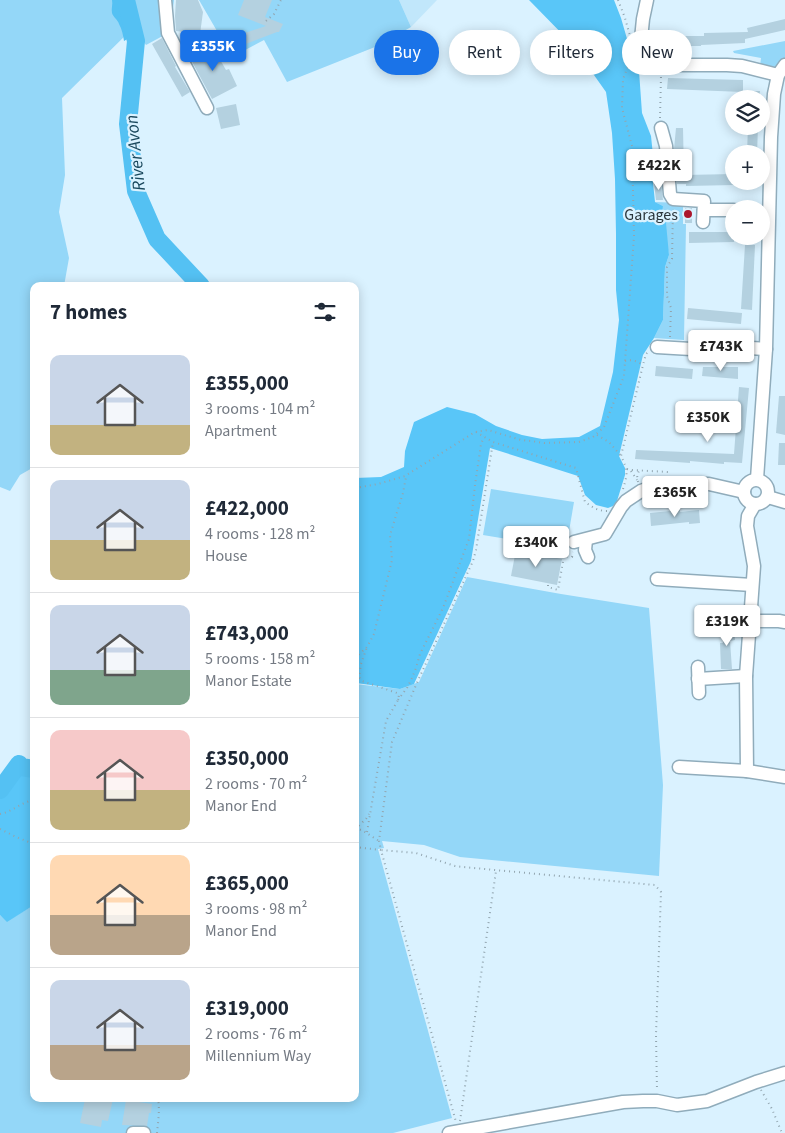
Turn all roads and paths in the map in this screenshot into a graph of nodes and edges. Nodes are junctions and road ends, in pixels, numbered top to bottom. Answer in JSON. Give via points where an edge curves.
{"nodes":[{"id":1,"x":165,"y":0,"type":"edge"},
{"id":2,"x":281,"y":0,"type":"edge"},
{"id":3,"x":618,"y":0,"type":"edge"},
{"id":4,"x":648,"y":0,"type":"edge"},
{"id":5,"x":625,"y":18,"type":"dead end"},
{"id":6,"x":266,"y":21,"type":"dead end"},
{"id":7,"x":782,"y":70,"type":"edge"},
{"id":8,"x":625,"y":75,"type":"edge"},
{"id":9,"x":661,"y":75,"type":"edge"},
{"id":10,"x":207,"y":108,"type":"dead end"},
{"id":11,"x":661,"y":128,"type":"joint"},
{"id":12,"x":673,"y":199,"type":"junction"},
{"id":13,"x":766,"y":200,"type":"edge"},
{"id":14,"x":725,"y":210,"type":"edge"},
{"id":15,"x":765,"y":245,"type":"edge"},
{"id":16,"x":658,"y":347,"type":"junction"},
{"id":17,"x":766,"y":349,"type":"junction"},
{"id":18,"x":625,"y":361,"type":"junction"},
{"id":19,"x":643,"y":365,"type":"junction"},
{"id":20,"x":475,"y":432,"type":"junction"},
{"id":21,"x":596,"y":435,"type":"junction"},
{"id":22,"x":484,"y":437,"type":"junction"},
{"id":23,"x":493,"y":442,"type":"junction"},
{"id":24,"x":621,"y":456,"type":"junction"},
{"id":25,"x":631,"y":470,"type":"dead end"},
{"id":26,"x":406,"y":475,"type":"junction"},
{"id":27,"x":757,"y":479,"type":"junction"},
{"id":28,"x":637,"y":480,"type":"dead end"},
{"id":29,"x":359,"y":487,"type":"edge"},
{"id":30,"x":744,"y":492,"type":"junction"},
{"id":31,"x":621,"y":494,"type":"dead end"},
{"id":32,"x":768,"y":497,"type":"junction"},
{"id":33,"x":785,"y":502,"type":"edge"},
{"id":34,"x":755,"y":504,"type":"junction"},
{"id":35,"x":612,"y":515,"type":"junction"},
{"id":36,"x":588,"y":557,"type":"dead end"},
{"id":37,"x":657,"y":579,"type":"dead end"},
{"id":38,"x":752,"y":585,"type":"junction"},
{"id":39,"x":750,"y":621,"type":"junction"},
{"id":40,"x":785,"y":622,"type":"edge"},
{"id":41,"x":368,"y":647,"type":"junction"},
{"id":42,"x":359,"y":655,"type":"edge"},
{"id":43,"x":746,"y":676,"type":"junction"},
{"id":44,"x":416,"y":685,"type":"junction"},
{"id":45,"x":407,"y":688,"type":"junction"},
{"id":46,"x":698,"y":693,"type":"dead end"},
{"id":47,"x":398,"y":700,"type":"junction"},
{"id":48,"x":678,"y":768,"type":"dead end"},
{"id":49,"x":748,"y":771,"type":"junction"},
{"id":50,"x":785,"y":777,"type":"edge"},
{"id":51,"x":30,"y":801,"type":"edge"},
{"id":52,"x":370,"y":812,"type":"junction"},
{"id":53,"x":0,"y":814,"type":"edge"},
{"id":54,"x":359,"y":825,"type":"edge"},
{"id":55,"x":0,"y":829,"type":"edge"},
{"id":56,"x":359,"y":830,"type":"edge"},
{"id":57,"x":367,"y":832,"type":"junction"},
{"id":58,"x":379,"y":841,"type":"junction"},
{"id":59,"x":30,"y":842,"type":"edge"},
{"id":60,"x":359,"y":847,"type":"edge"},
{"id":61,"x":381,"y":850,"type":"junction"},
{"id":62,"x":496,"y":871,"type":"junction"},
{"id":63,"x":785,"y":1072,"type":"edge"},
{"id":64,"x":756,"y":1082,"type":"junction"},
{"id":65,"x":159,"y":1102,"type":"edge"},
{"id":66,"x":657,"y":1102,"type":"junction"},
{"id":67,"x":454,"y":1132,"type":"edge"},
{"id":68,"x":133,"y":1133,"type":"edge"},
{"id":69,"x":144,"y":1133,"type":"edge"},
{"id":70,"x":157,"y":1133,"type":"edge"},
{"id":71,"x":782,"y":1133,"type":"edge"}],
"edges":[{"from":1,"to":10,"type":"street","via":[[168,33]]},
{"from":2,"to":6,"type":"path"},
{"from":3,"to":5,"type":"path"},
{"from":4,"to":7,"type":"street","via":[[641,39],[642,49],[650,59],[663,65],[727,65]]},
{"from":7,"to":13,"type":"street","via":[[774,94]]},
{"from":8,"to":18,"type":"path","via":[[622,108],[632,146],[634,236]]},
{"from":9,"to":11,"type":"path"},
{"from":11,"to":12,"type":"street"},
{"from":12,"to":14,"type":"street","via":[[704,211]]},
{"from":12,"to":16,"type":"path","via":[[672,259],[667,267],[670,340]]},
{"from":15,"to":17,"type":"street"},
{"from":16,"to":17,"type":"street","via":[[691,349],[704,345]]},
{"from":16,"to":19,"type":"path","via":[[646,354]]},
{"from":17,"to":27,"type":"street"},
{"from":18,"to":19,"type":"path","via":[[634,360]]},
{"from":18,"to":21,"type":"path","via":[[624,376],[604,427]]},
{"from":19,"to":24,"type":"path"},
{"from":20,"to":21,"type":"path","via":[[488,430],[544,443],[579,442]]},
{"from":20,"to":22,"type":"path"},
{"from":20,"to":26,"type":"path"},
{"from":21,"to":24,"type":"path","via":[[609,442]]},
{"from":22,"to":23,"type":"path"},
{"from":22,"to":45,"type":"path","via":[[469,539],[443,608]]},
{"from":23,"to":35,"type":"path","via":[[576,468],[585,502]]},
{"from":23,"to":44,"type":"path","via":[[473,561]]},
{"from":24,"to":31,"type":"path","via":[[627,469]]},
{"from":25,"to":28,"type":"path"},
{"from":26,"to":29,"type":"path"},
{"from":26,"to":41,"type":"path","via":[[390,535],[392,560]]},
{"from":27,"to":30,"type":"street","via":[[748,483]]},
{"from":27,"to":32,"type":"street","via":[[766,484]]},
{"from":30,"to":34,"type":"street","via":[[746,499]]},
{"from":30,"to":35,"type":"street","via":[[709,484],[660,484],[641,491]]},
{"from":32,"to":33,"type":"street"},
{"from":32,"to":34,"type":"street"},
{"from":34,"to":38,"type":"street","via":[[747,526],[754,566]]},
{"from":35,"to":36,"type":"street","via":[[605,534],[580,541]]},
{"from":37,"to":38,"type":"street"},
{"from":38,"to":39,"type":"street"},
{"from":39,"to":40,"type":"street"},
{"from":39,"to":43,"type":"street"},
{"from":41,"to":42,"type":"path"},
{"from":41,"to":47,"type":"path","via":[[359,677],[362,681],[398,693]]},
{"from":43,"to":46,"type":"street","via":[[698,673]]},
{"from":43,"to":49,"type":"street"},
{"from":44,"to":45,"type":"path"},
{"from":44,"to":58,"type":"path","via":[[392,742]]},
{"from":45,"to":47,"type":"path"},
{"from":47,"to":52,"type":"path","via":[[386,721]]},
{"from":48,"to":49,"type":"street"},
{"from":49,"to":50,"type":"street"},
{"from":51,"to":53,"type":"path"},
{"from":52,"to":54,"type":"path"},
{"from":52,"to":57,"type":"path"},
{"from":55,"to":59,"type":"path"},
{"from":56,"to":57,"type":"path"},
{"from":57,"to":58,"type":"path"},
{"from":58,"to":61,"type":"path"},
{"from":60,"to":61,"type":"path"},
{"from":61,"to":62,"type":"path","via":[[416,853],[455,866]]},
{"from":61,"to":67,"type":"path"},
{"from":62,"to":66,"type":"path","via":[[655,885],[661,892]]},
{"from":62,"to":67,"type":"path"},
{"from":63,"to":64,"type":"street"},
{"from":64,"to":66,"type":"street","via":[[707,1101],[677,1106]]},
{"from":64,"to":71,"type":"path"},
{"from":65,"to":70,"type":"path"},
{"from":66,"to":67,"type":"street","via":[[623,1102]]},
{"from":68,"to":69,"type":"street"}]}
